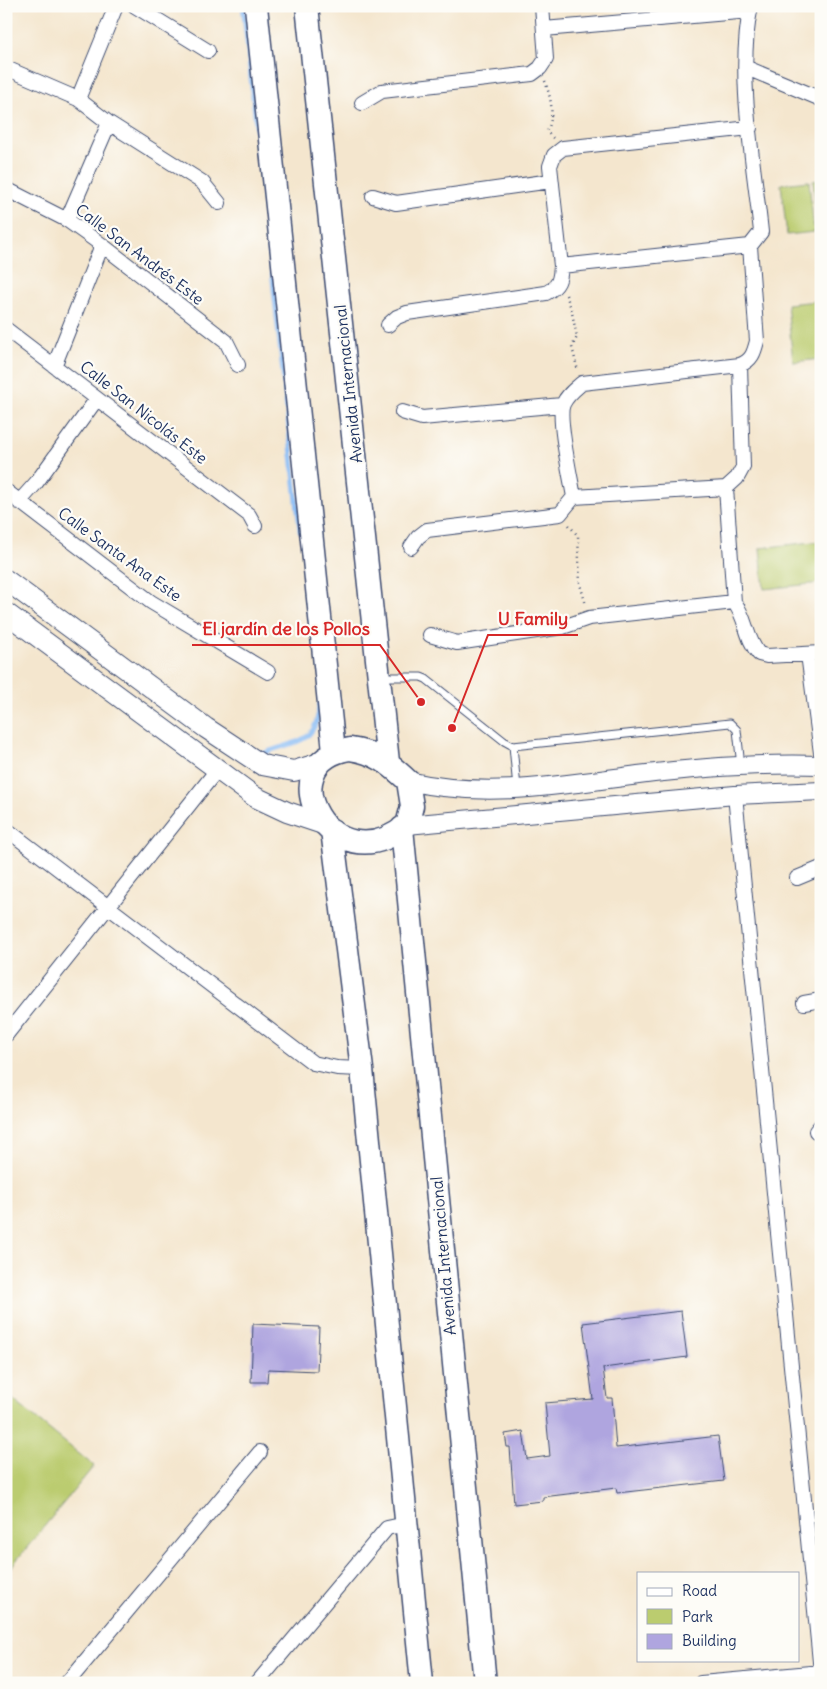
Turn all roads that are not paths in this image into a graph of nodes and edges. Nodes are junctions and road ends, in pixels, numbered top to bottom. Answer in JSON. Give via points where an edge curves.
{"nodes":[{"id":1,"x":116,"y":6,"type":"edge"},
{"id":2,"x":135,"y":6,"type":"edge"},
{"id":3,"x":256,"y":6,"type":"edge"},
{"id":4,"x":307,"y":6,"type":"edge"},
{"id":5,"x":542,"y":6,"type":"edge"},
{"id":6,"x":751,"y":9,"type":"edge"},
{"id":7,"x":544,"y":29,"type":"junction"},
{"id":8,"x":208,"y":51,"type":"dead end"},
{"id":9,"x":6,"y":68,"type":"edge"},
{"id":10,"x":747,"y":68,"type":"junction"},
{"id":11,"x":78,"y":99,"type":"junction"},
{"id":12,"x":821,"y":99,"type":"edge"},
{"id":13,"x":362,"y":103,"type":"dead end"},
{"id":14,"x":109,"y":123,"type":"junction"},
{"id":15,"x":750,"y":128,"type":"junction"},
{"id":16,"x":551,"y":181,"type":"junction"},
{"id":17,"x":6,"y":189,"type":"edge"},
{"id":18,"x":373,"y":196,"type":"dead end"},
{"id":19,"x":220,"y":203,"type":"dead end"},
{"id":20,"x":67,"y":220,"type":"junction"},
{"id":21,"x":102,"y":245,"type":"junction"},
{"id":22,"x":750,"y":246,"type":"junction"},
{"id":23,"x":561,"y":266,"type":"junction"},
{"id":24,"x":388,"y":325,"type":"dead end"},
{"id":25,"x":6,"y":329,"type":"edge"},
{"id":26,"x":55,"y":364,"type":"junction"},
{"id":27,"x":238,"y":365,"type":"dead end"},
{"id":28,"x":740,"y":365,"type":"junction"},
{"id":29,"x":96,"y":400,"type":"junction"},
{"id":30,"x":562,"y":405,"type":"junction"},
{"id":31,"x":402,"y":412,"type":"dead end"},
{"id":32,"x":726,"y":488,"type":"junction"},
{"id":33,"x":6,"y":491,"type":"edge"},
{"id":34,"x":574,"y":497,"type":"junction"},
{"id":35,"x":20,"y":502,"type":"junction"},
{"id":36,"x":255,"y":526,"type":"dead end"},
{"id":37,"x":411,"y":547,"type":"dead end"},
{"id":38,"x":6,"y":580,"type":"edge"},
{"id":39,"x":734,"y":602,"type":"junction"},
{"id":40,"x":6,"y":613,"type":"edge"},
{"id":41,"x":430,"y":635,"type":"dead end"},
{"id":42,"x":815,"y":653,"type":"edge"},
{"id":43,"x":268,"y":672,"type":"dead end"},
{"id":44,"x":379,"y":677,"type":"junction"},
{"id":45,"x":513,"y":746,"type":"junction"},
{"id":46,"x":821,"y":753,"type":"edge"},
{"id":47,"x":327,"y":757,"type":"junction"},
{"id":48,"x":388,"y":762,"type":"junction"},
{"id":49,"x":821,"y":765,"type":"edge"},
{"id":50,"x":741,"y":768,"type":"junction"},
{"id":51,"x":216,"y":770,"type":"junction"},
{"id":52,"x":408,"y":780,"type":"junction"},
{"id":53,"x":565,"y":785,"type":"junction"},
{"id":54,"x":517,"y":789,"type":"junction"},
{"id":55,"x":821,"y":791,"type":"edge"},
{"id":56,"x":735,"y":794,"type":"junction"},
{"id":57,"x":568,"y":810,"type":"junction"},
{"id":58,"x":327,"y":827,"type":"junction"},
{"id":59,"x":404,"y":827,"type":"junction"},
{"id":60,"x":7,"y":831,"type":"edge"},
{"id":61,"x":821,"y":868,"type":"edge"},
{"id":62,"x":798,"y":878,"type":"dead end"},
{"id":63,"x":108,"y":907,"type":"junction"},
{"id":64,"x":821,"y":1000,"type":"edge"},
{"id":65,"x":804,"y":1003,"type":"dead end"},
{"id":66,"x":6,"y":1035,"type":"edge"},
{"id":67,"x":362,"y":1069,"type":"junction"},
{"id":68,"x":260,"y":1452,"type":"dead end"},
{"id":69,"x":406,"y":1524,"type":"junction"},
{"id":70,"x":67,"y":1683,"type":"edge"},
{"id":71,"x":257,"y":1683,"type":"edge"},
{"id":72,"x":422,"y":1683,"type":"edge"},
{"id":73,"x":485,"y":1683,"type":"edge"},
{"id":74,"x":701,"y":1683,"type":"edge"}],
"edges":[{"from":1,"to":11,"type":"street"},
{"from":2,"to":8,"type":"street"},
{"from":3,"to":47,"type":"main road"},
{"from":4,"to":44,"type":"main road","name":"Avenida Internacional"},
{"from":5,"to":7,"type":"street"},
{"from":6,"to":7,"type":"street"},
{"from":6,"to":10,"type":"street"},
{"from":7,"to":13,"type":"street","via":[[546,59],[532,74],[382,91]]},
{"from":9,"to":11,"type":"street"},
{"from":10,"to":12,"type":"street"},
{"from":10,"to":15,"type":"street"},
{"from":11,"to":14,"type":"street"},
{"from":14,"to":19,"type":"street","via":[[202,182]]},
{"from":14,"to":20,"type":"street"},
{"from":15,"to":16,"type":"street","via":[[563,148],[554,155],[550,166]]},
{"from":15,"to":22,"type":"street","via":[[761,232]]},
{"from":16,"to":18,"type":"street","via":[[396,203]]},
{"from":16,"to":23,"type":"street"},
{"from":17,"to":20,"type":"street","name":"Calle San Andrés Este"},
{"from":20,"to":21,"type":"street","name":"Calle San Andrés Este"},
{"from":21,"to":26,"type":"street"},
{"from":21,"to":27,"type":"street","name":"Calle San Andrés Este","via":[[226,341]]},
{"from":22,"to":23,"type":"street"},
{"from":22,"to":28,"type":"street","via":[[757,341],[753,355]]},
{"from":23,"to":24,"type":"street","via":[[560,282],[546,293],[407,312]]},
{"from":25,"to":26,"type":"street","name":"Calle San Nicolás Este"},
{"from":26,"to":29,"type":"street","name":"Calle San Nicolás Este"},
{"from":28,"to":30,"type":"street","via":[[582,384],[569,394]]},
{"from":28,"to":32,"type":"street","via":[[743,467]]},
{"from":29,"to":35,"type":"street"},
{"from":29,"to":36,"type":"street","name":"Calle San Nicolás Este","via":[[249,515]]},
{"from":30,"to":31,"type":"street","via":[[422,418]]},
{"from":30,"to":34,"type":"street"},
{"from":32,"to":34,"type":"street"},
{"from":32,"to":39,"type":"street"},
{"from":33,"to":35,"type":"street","name":"Calle Santa Ana Este"},
{"from":34,"to":37,"type":"street","via":[[560,514],[427,530]]},
{"from":35,"to":43,"type":"street","name":"Calle Santa Ana Este","via":[[151,602]]},
{"from":38,"to":47,"type":"main road","via":[[206,728],[262,765],[294,771]]},
{"from":39,"to":41,"type":"street","via":[[589,618],[563,627],[457,643]]},
{"from":39,"to":42,"type":"street","via":[[743,613],[749,643],[759,654]]},
{"from":40,"to":51,"type":"main road"},
{"from":42,"to":46,"type":"street"},
{"from":44,"to":45,"type":"lane","via":[[426,679]]},
{"from":44,"to":48,"type":"main road","name":"Avenida Internacional"},
{"from":45,"to":50,"type":"lane","via":[[730,724],[737,730]]},
{"from":45,"to":54,"type":"lane"},
{"from":47,"to":48,"type":"main road","via":[[350,749],[365,750]]},
{"from":47,"to":58,"type":"main road","via":[[312,776],[311,788],[312,804]]},
{"from":48,"to":52,"type":"main road"},
{"from":49,"to":50,"type":"street"},
{"from":50,"to":53,"type":"street","via":[[641,775]]},
{"from":51,"to":58,"type":"main road","via":[[255,797]]},
{"from":51,"to":63,"type":"street"},
{"from":52,"to":54,"type":"street","via":[[432,786],[492,791]]},
{"from":52,"to":59,"type":"main road","via":[[412,806]]},
{"from":53,"to":54,"type":"street"},
{"from":53,"to":57,"type":"street"},
{"from":55,"to":56,"type":"street"},
{"from":56,"to":57,"type":"street"},
{"from":56,"to":74,"type":"street","via":[[821,1672]]},
{"from":57,"to":59,"type":"street"},
{"from":58,"to":59,"type":"main road","via":[[353,841],[367,843],[383,841]]},
{"from":58,"to":67,"type":"main road"},
{"from":59,"to":73,"type":"main road","name":"Avenida Internacional"},
{"from":60,"to":63,"type":"street"},
{"from":61,"to":62,"type":"street"},
{"from":63,"to":66,"type":"street"},
{"from":63,"to":67,"type":"street","via":[[313,1062],[337,1068]]},
{"from":64,"to":65,"type":"street"},
{"from":67,"to":69,"type":"main road"},
{"from":68,"to":70,"type":"street"},
{"from":69,"to":71,"type":"street","via":[[387,1528]]},
{"from":69,"to":72,"type":"main road"}]}
